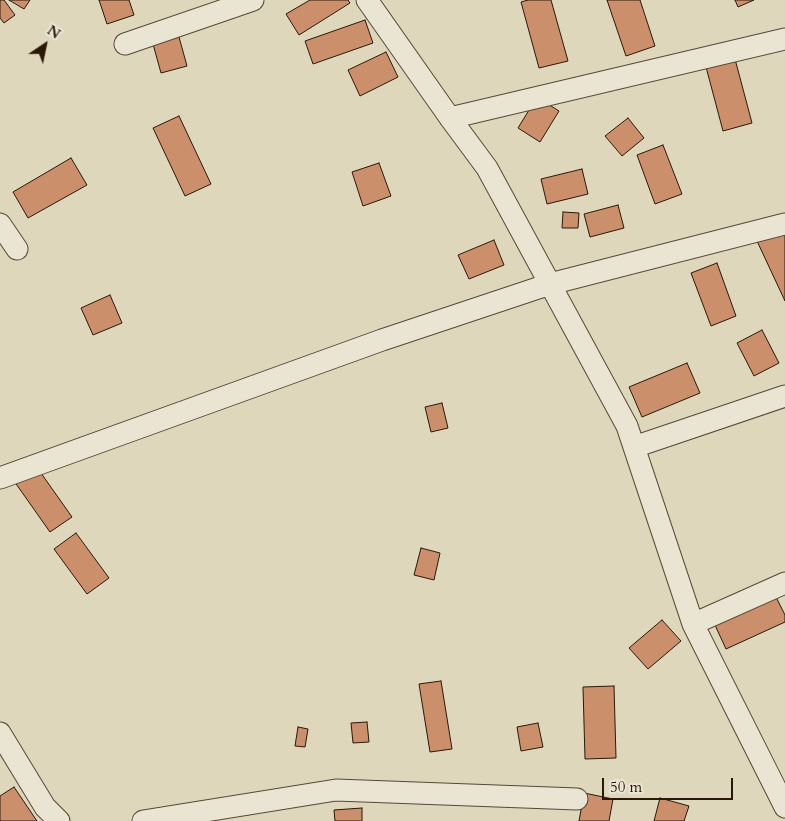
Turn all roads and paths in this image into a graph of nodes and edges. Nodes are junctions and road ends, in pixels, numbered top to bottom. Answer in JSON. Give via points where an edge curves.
{"nodes":[{"id":1,"x":253,"y":0,"type":"edge"},
{"id":2,"x":368,"y":0,"type":"edge"},
{"id":3,"x":785,"y":39,"type":"edge"},
{"id":4,"x":125,"y":44,"type":"dead end"},
{"id":5,"x":450,"y":118,"type":"junction"},
{"id":6,"x":0,"y":224,"type":"edge"},
{"id":7,"x":785,"y":224,"type":"edge"},
{"id":8,"x":17,"y":248,"type":"dead end"},
{"id":9,"x":550,"y":284,"type":"junction"},
{"id":10,"x":785,"y":396,"type":"edge"},
{"id":11,"x":634,"y":447,"type":"junction"},
{"id":12,"x":0,"y":478,"type":"edge"},
{"id":13,"x":785,"y":584,"type":"edge"},
{"id":14,"x":693,"y":624,"type":"junction"},
{"id":15,"x":0,"y":733,"type":"edge"},
{"id":16,"x":577,"y":799,"type":"dead end"},
{"id":17,"x":784,"y":800,"type":"edge"},
{"id":18,"x":59,"y":821,"type":"edge"},
{"id":19,"x":144,"y":821,"type":"edge"}],
"edges":[{"from":1,"to":4,"type":"street"},
{"from":2,"to":5,"type":"street"},
{"from":3,"to":5,"type":"street"},
{"from":5,"to":9,"type":"street","via":[[486,168]]},
{"from":6,"to":8,"type":"street"},
{"from":7,"to":9,"type":"street"},
{"from":9,"to":11,"type":"street","via":[[627,426]]},
{"from":9,"to":12,"type":"street","via":[[382,340]]},
{"from":10,"to":11,"type":"street"},
{"from":11,"to":14,"type":"street"},
{"from":13,"to":14,"type":"street"},
{"from":14,"to":17,"type":"street"},
{"from":15,"to":18,"type":"street","via":[[45,807]]},
{"from":16,"to":19,"type":"street","via":[[336,790]]}]}
